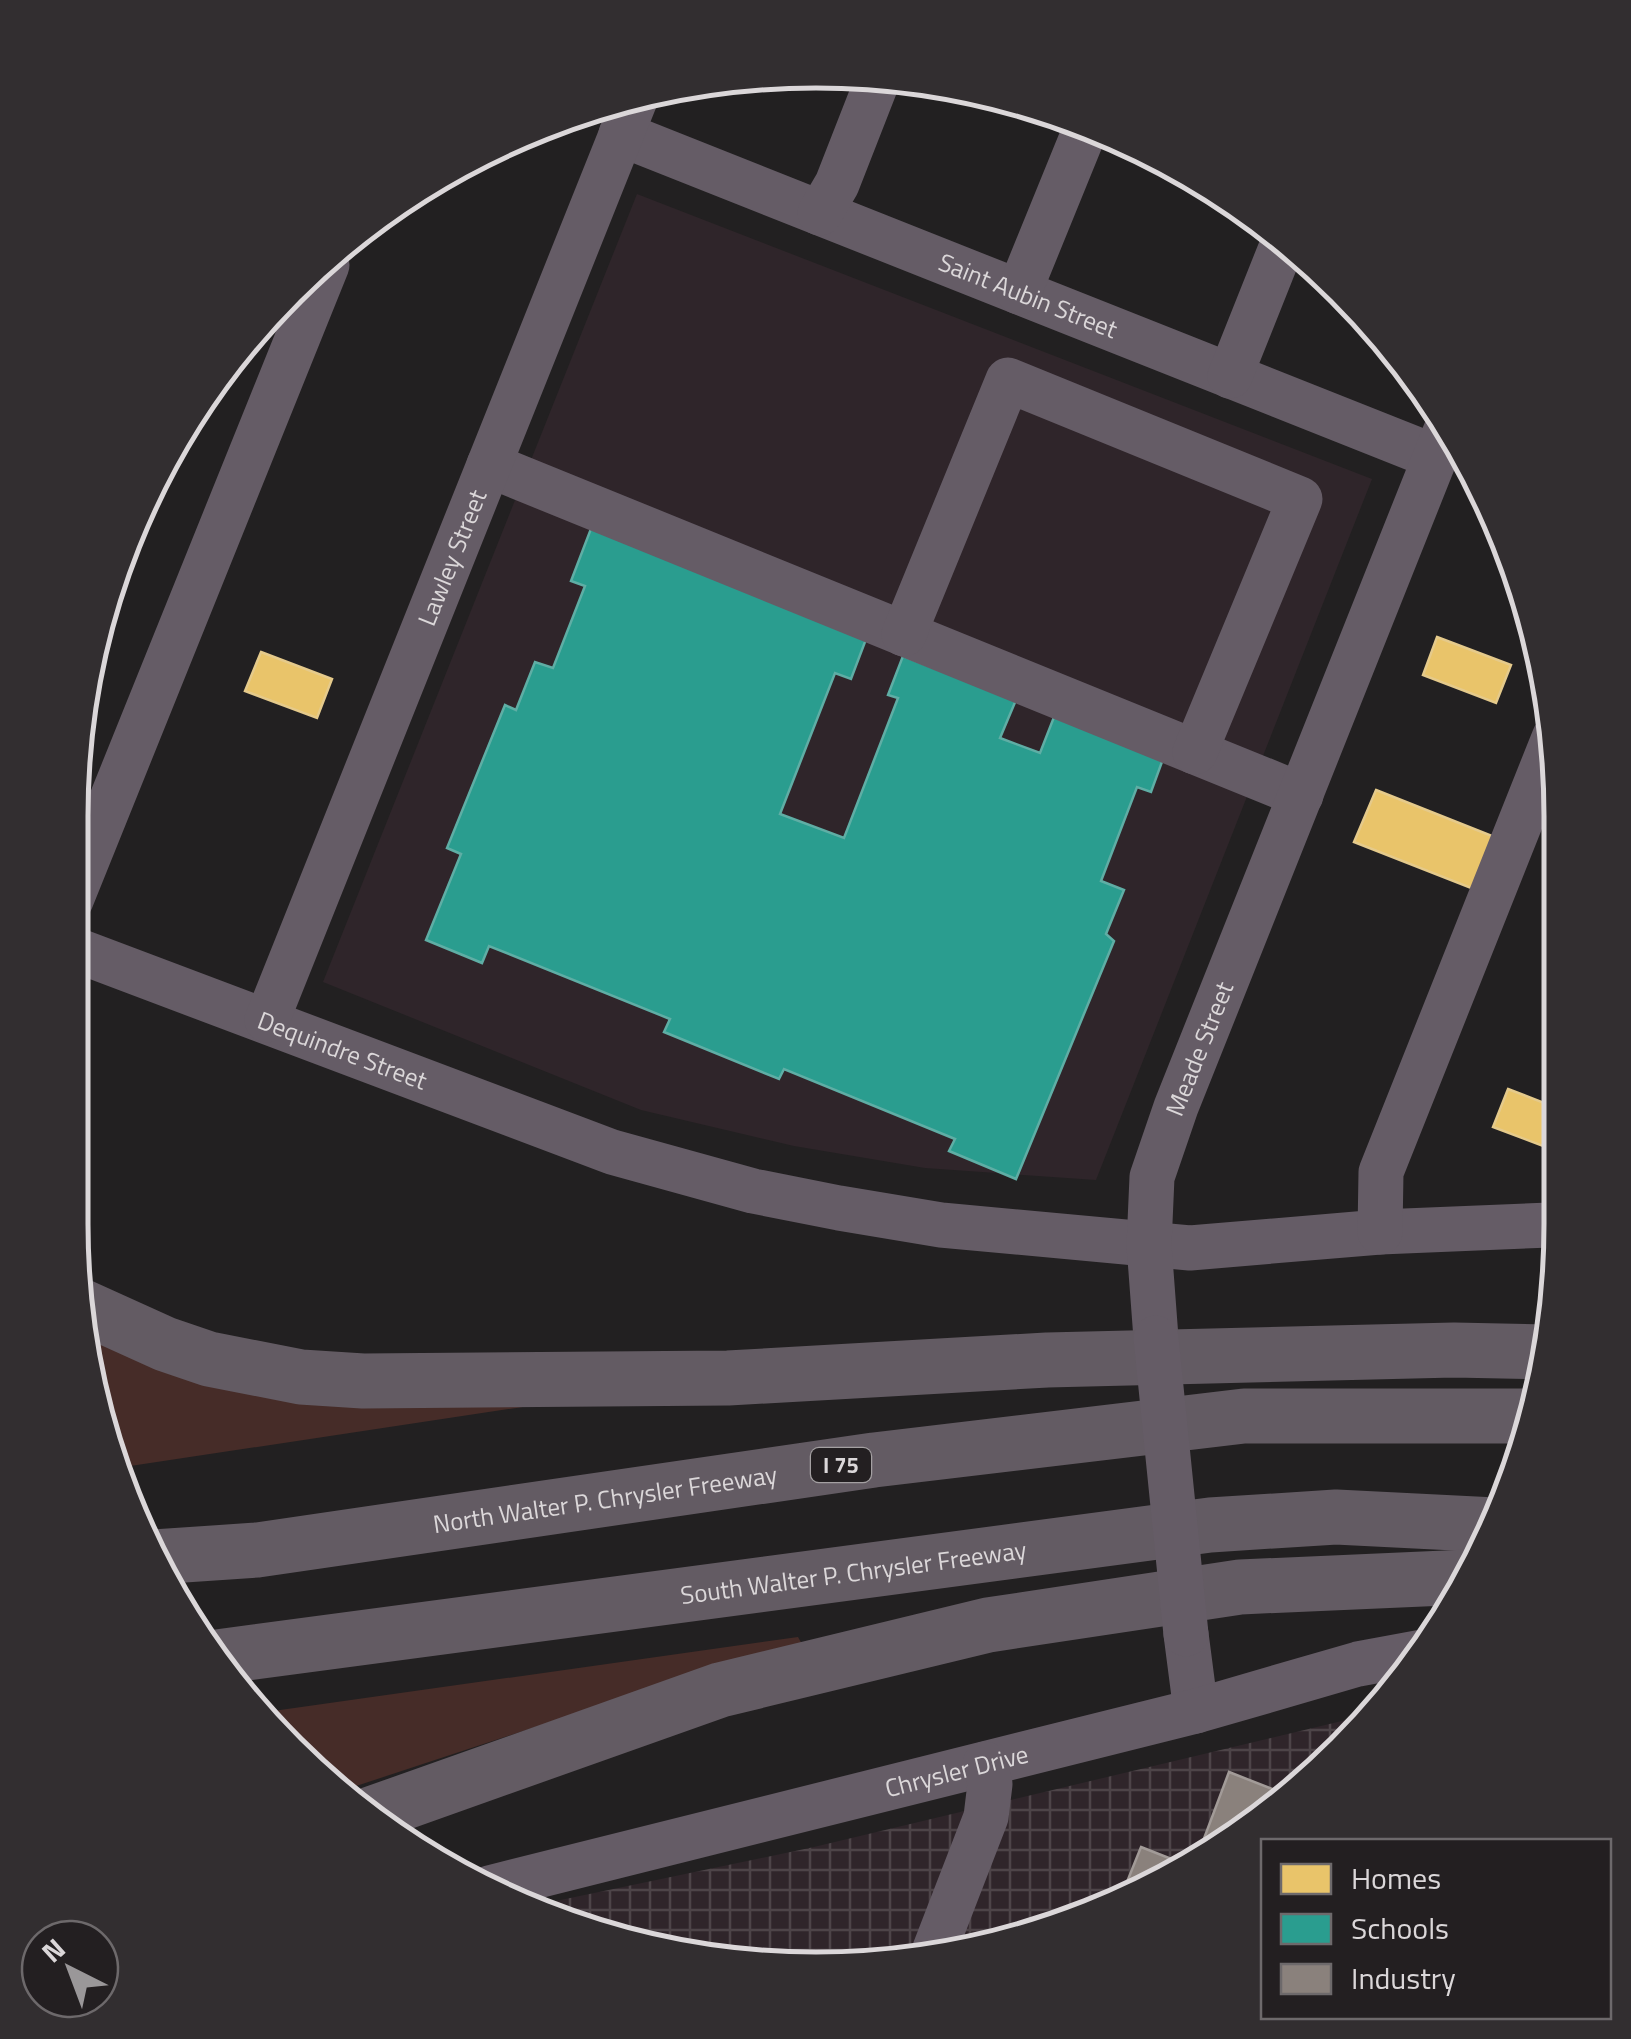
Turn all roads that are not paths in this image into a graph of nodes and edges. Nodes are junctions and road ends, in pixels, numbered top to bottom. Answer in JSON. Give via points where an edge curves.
{"nodes":[{"id":1,"x":874,"y":90,"type":"edge"},
{"id":2,"x":629,"y":115,"type":"edge"},
{"id":3,"x":1082,"y":139,"type":"edge"},
{"id":4,"x":820,"y":213,"type":"junction"},
{"id":5,"x":1279,"y":254,"type":"edge"},
{"id":6,"x":320,"y":283,"type":"edge"},
{"id":7,"x":1019,"y":292,"type":"junction"},
{"id":8,"x":1230,"y":376,"type":"junction"},
{"id":9,"x":1439,"y":440,"type":"edge"},
{"id":10,"x":1441,"y":444,"type":"edge"},
{"id":11,"x":489,"y":465,"type":"junction"},
{"id":12,"x":904,"y":634,"type":"junction"},
{"id":13,"x":1196,"y":752,"type":"junction"},
{"id":14,"x":1542,"y":768,"type":"edge"},
{"id":15,"x":1301,"y":795,"type":"junction"},
{"id":16,"x":88,"y":858,"type":"edge"},
{"id":17,"x":88,"y":954,"type":"edge"},
{"id":18,"x":267,"y":1020,"type":"junction"},
{"id":19,"x":512,"y":1113,"type":"dead end"},
{"id":20,"x":612,"y":1152,"type":"junction"},
{"id":21,"x":1544,"y":1225,"type":"edge"},
{"id":22,"x":1380,"y":1232,"type":"junction"},
{"id":23,"x":1149,"y":1245,"type":"junction"},
{"id":24,"x":93,"y":1311,"type":"edge"},
{"id":25,"x":1532,"y":1352,"type":"edge"},
{"id":26,"x":1518,"y":1416,"type":"edge"},
{"id":27,"x":1478,"y":1524,"type":"edge"},
{"id":28,"x":169,"y":1556,"type":"edge"},
{"id":29,"x":1451,"y":1579,"type":"edge"},
{"id":30,"x":230,"y":1655,"type":"edge"},
{"id":31,"x":1401,"y":1656,"type":"edge"},
{"id":32,"x":1196,"y":1711,"type":"junction"},
{"id":33,"x":986,"y":1764,"type":"junction"},
{"id":34,"x":384,"y":1809,"type":"edge"},
{"id":35,"x":509,"y":1883,"type":"edge"},
{"id":36,"x":938,"y":1941,"type":"edge"}],
"edges":[{"from":1,"to":4,"type":"street"},
{"from":2,"to":4,"type":"street","name":"Saint Aubin Street"},
{"from":2,"to":11,"type":"street","name":"Lawley Street"},
{"from":3,"to":7,"type":"street"},
{"from":4,"to":7,"type":"street","name":"Saint Aubin Street"},
{"from":5,"to":8,"type":"street"},
{"from":6,"to":16,"type":"street"},
{"from":7,"to":8,"type":"street","name":"Saint Aubin Street"},
{"from":8,"to":9,"type":"street","name":"Saint Aubin Street"},
{"from":10,"to":15,"type":"street","name":"Meade Street"},
{"from":11,"to":12,"type":"street"},
{"from":11,"to":18,"type":"street","name":"Lawley Street"},
{"from":12,"to":13,"type":"street"},
{"from":12,"to":13,"type":"street","via":[[1008,380],[1300,499]]},
{"from":13,"to":15,"type":"street"},
{"from":14,"to":22,"type":"street","via":[[1381,1172]]},
{"from":15,"to":23,"type":"street","name":"Meade Street","via":[[1152,1177]]},
{"from":17,"to":18,"type":"street","name":"Dequindre Street"},
{"from":18,"to":20,"type":"street","name":"Dequindre Street"},
{"from":19,"to":20,"type":"street","name":"Dequindre Street"},
{"from":20,"to":23,"type":"street","name":"Dequindre Street","via":[[753,1191],[941,1225]]},
{"from":21,"to":22,"type":"street"},
{"from":22,"to":23,"type":"street","via":[[1226,1247]]},
{"from":23,"to":32,"type":"street","name":"Meade Street","bridge":true},
{"from":24,"to":25,"type":"highway","via":[[210,1359],[363,1381],[728,1378],[1046,1360]]},
{"from":26,"to":28,"type":"highway","name":"North Walter P. Chrysler Freeway","number":"I 75","via":[[1244,1416],[874,1460],[256,1550]]},
{"from":27,"to":30,"type":"highway","name":"South Walter P. Chrysler Freeway","via":[[1336,1516],[1210,1525]]},
{"from":29,"to":34,"type":"highway","via":[[1240,1587],[988,1625],[720,1690]]},
{"from":31,"to":32,"type":"street","name":"Chrysler Drive"},
{"from":32,"to":33,"type":"street","name":"Chrysler Drive"},
{"from":33,"to":35,"type":"street","name":"Chrysler Drive"},
{"from":33,"to":36,"type":"street","via":[[986,1818]]}]}
